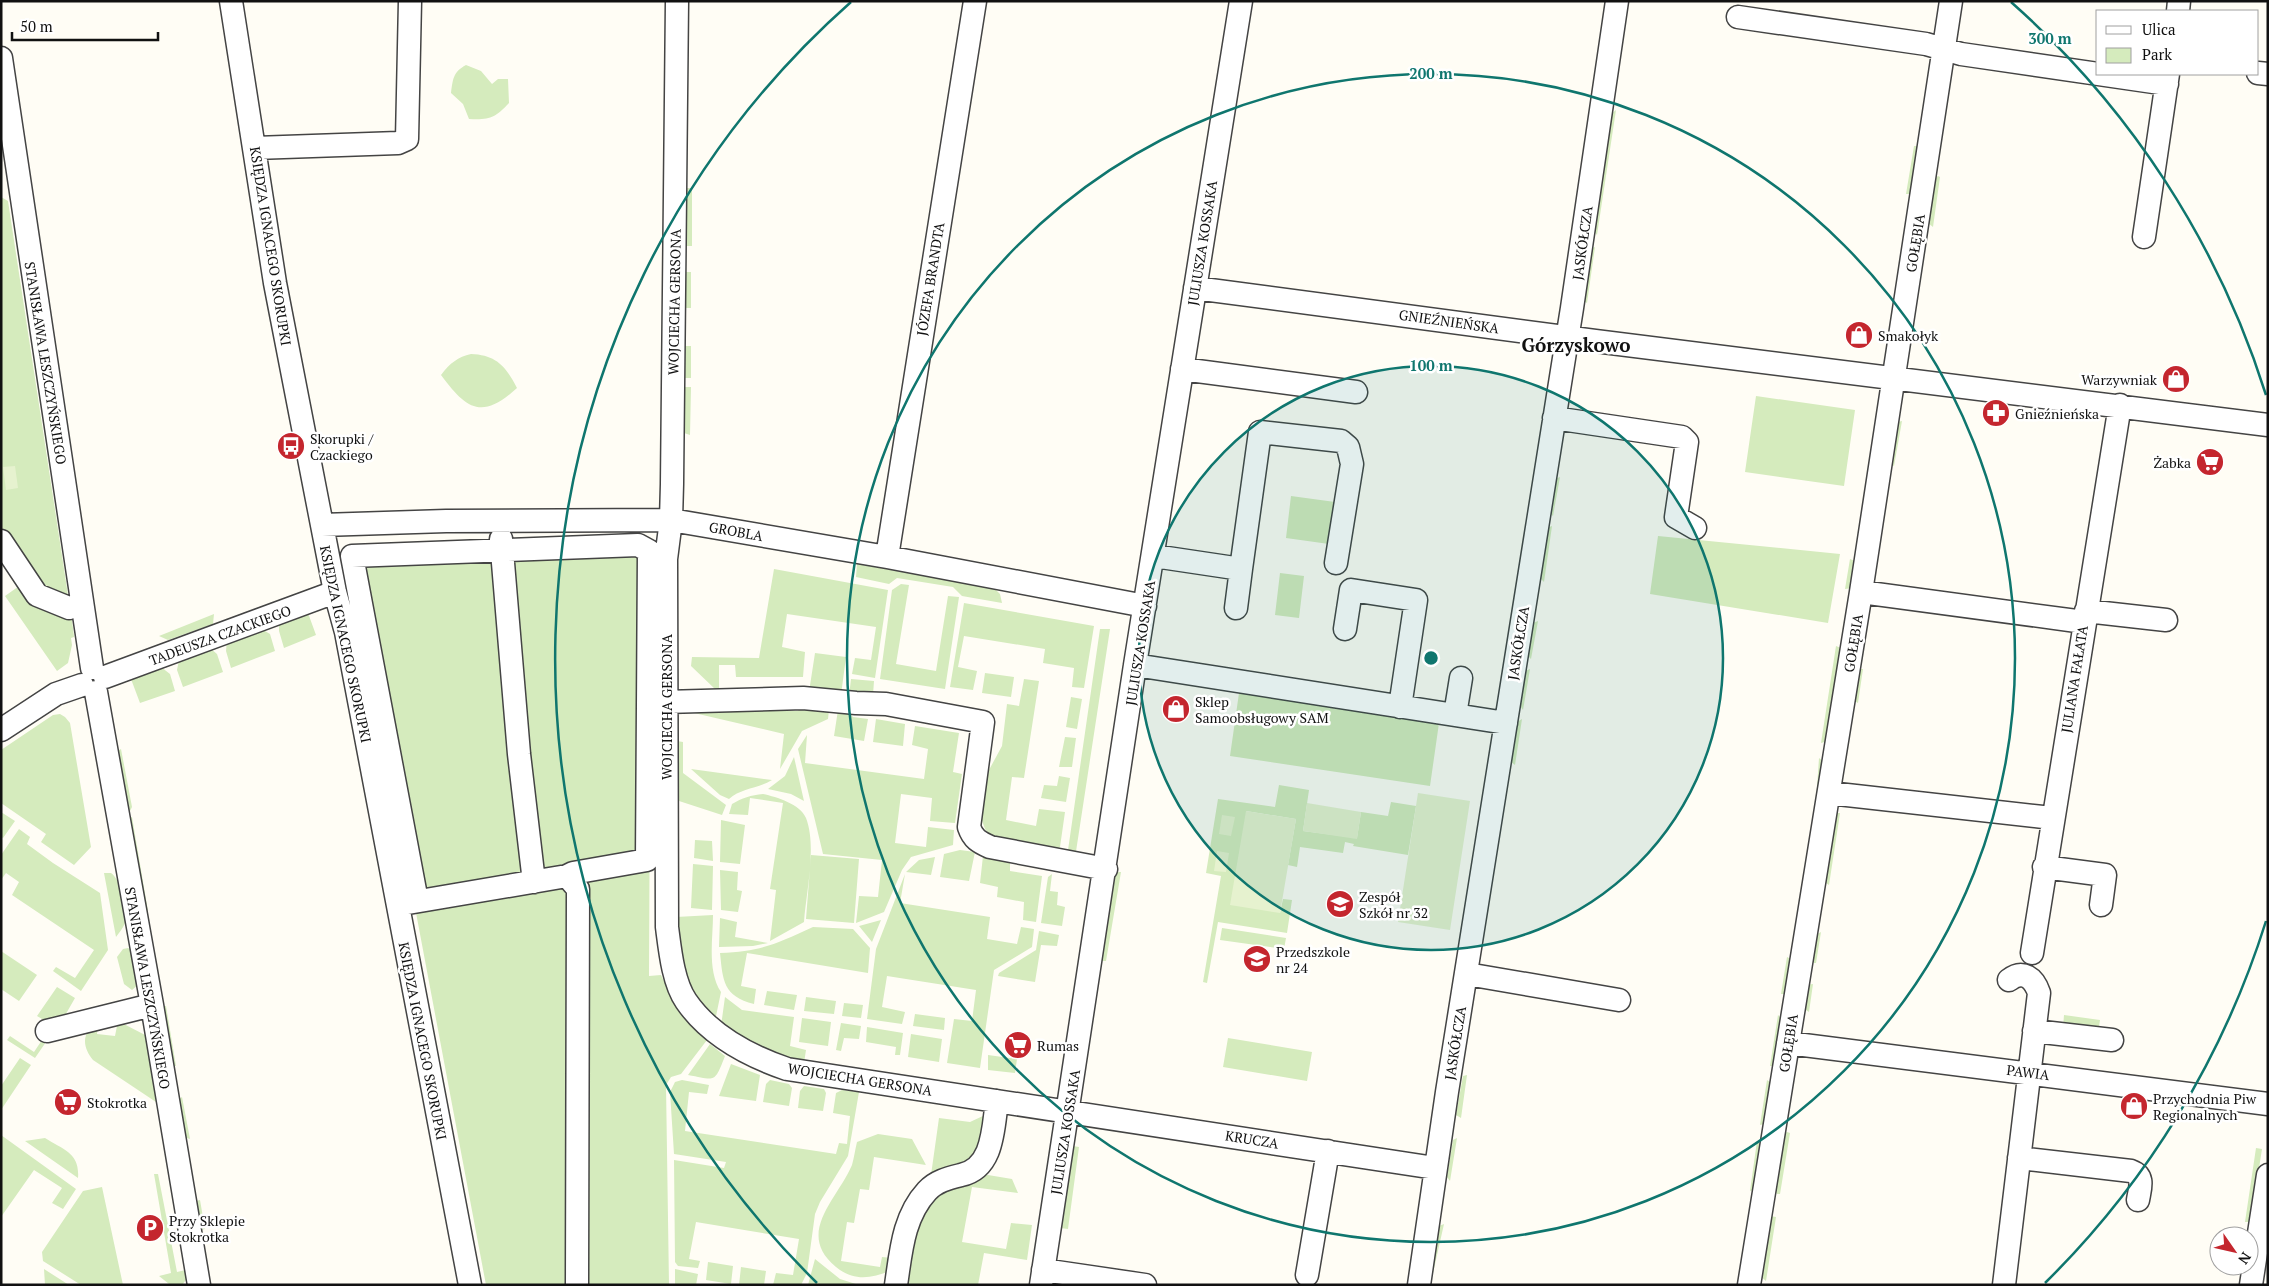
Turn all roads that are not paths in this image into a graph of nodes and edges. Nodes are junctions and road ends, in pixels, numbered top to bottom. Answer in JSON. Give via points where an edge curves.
{"nodes":[{"id":1,"x":231,"y":1,"type":"edge"},
{"id":2,"x":410,"y":1,"type":"edge"},
{"id":3,"x":677,"y":1,"type":"edge"},
{"id":4,"x":975,"y":1,"type":"edge"},
{"id":5,"x":1241,"y":1,"type":"edge"},
{"id":6,"x":1617,"y":1,"type":"edge"},
{"id":7,"x":1951,"y":1,"type":"edge"},
{"id":8,"x":1738,"y":17,"type":"dead end"},
{"id":9,"x":1944,"y":50,"type":"junction"},
{"id":10,"x":1,"y":58,"type":"edge"},
{"id":11,"x":2096,"y":70,"type":"edge"},
{"id":12,"x":2137,"y":75,"type":"edge"},
{"id":13,"x":2168,"y":79,"type":"edge"},
{"id":14,"x":254,"y":148,"type":"junction"},
{"id":15,"x":9,"y":176,"type":"edge"},
{"id":16,"x":2144,"y":237,"type":"dead end"},
{"id":17,"x":1195,"y":288,"type":"junction"},
{"id":18,"x":1567,"y":338,"type":"junction"},
{"id":19,"x":1182,"y":369,"type":"junction"},
{"id":20,"x":1894,"y":379,"type":"junction"},
{"id":21,"x":1356,"y":392,"type":"dead end"},
{"id":22,"x":2120,"y":405,"type":"junction"},
{"id":23,"x":1554,"y":418,"type":"junction"},
{"id":24,"x":2268,"y":425,"type":"edge"},
{"id":25,"x":499,"y":520,"type":"junction"},
{"id":26,"x":671,"y":520,"type":"junction"},
{"id":27,"x":322,"y":525,"type":"junction"},
{"id":28,"x":1696,"y":528,"type":"dead end"},
{"id":29,"x":1,"y":541,"type":"edge"},
{"id":30,"x":502,"y":552,"type":"junction"},
{"id":31,"x":1154,"y":556,"type":"junction"},
{"id":32,"x":886,"y":557,"type":"junction"},
{"id":33,"x":1336,"y":563,"type":"dead end"},
{"id":34,"x":1241,"y":569,"type":"junction"},
{"id":35,"x":335,"y":592,"type":"junction"},
{"id":36,"x":1861,"y":592,"type":"junction"},
{"id":37,"x":1145,"y":606,"type":"junction"},
{"id":38,"x":69,"y":608,"type":"dead end"},
{"id":39,"x":1236,"y":608,"type":"dead end"},
{"id":40,"x":2085,"y":616,"type":"junction"},
{"id":41,"x":2166,"y":620,"type":"dead end"},
{"id":42,"x":1345,"y":629,"type":"dead end"},
{"id":43,"x":1136,"y":665,"type":"junction"},
{"id":44,"x":1461,"y":678,"type":"dead end"},
{"id":45,"x":94,"y":681,"type":"junction"},
{"id":46,"x":665,"y":702,"type":"junction"},
{"id":47,"x":1400,"y":707,"type":"junction"},
{"id":48,"x":1455,"y":715,"type":"junction"},
{"id":49,"x":1506,"y":723,"type":"junction"},
{"id":50,"x":1,"y":730,"type":"edge"},
{"id":51,"x":1829,"y":793,"type":"junction"},
{"id":52,"x":2052,"y":818,"type":"junction"},
{"id":53,"x":2044,"y":867,"type":"junction"},
{"id":54,"x":1106,"y":869,"type":"junction"},
{"id":55,"x":567,"y":876,"type":"junction"},
{"id":56,"x":534,"y":882,"type":"junction"},
{"id":57,"x":406,"y":903,"type":"junction"},
{"id":58,"x":2101,"y":905,"type":"dead end"},
{"id":59,"x":2032,"y":953,"type":"dead end"},
{"id":60,"x":1466,"y":974,"type":"junction"},
{"id":61,"x":2010,"y":980,"type":"dead end"},
{"id":62,"x":1619,"y":1000,"type":"dead end"},
{"id":63,"x":152,"y":1005,"type":"junction"},
{"id":64,"x":47,"y":1031,"type":"dead end"},
{"id":65,"x":2034,"y":1031,"type":"junction"},
{"id":66,"x":2112,"y":1040,"type":"dead end"},
{"id":67,"x":1788,"y":1042,"type":"junction"},
{"id":68,"x":2029,"y":1072,"type":"junction"},
{"id":69,"x":997,"y":1101,"type":"junction"},
{"id":70,"x":2268,"y":1104,"type":"edge"},
{"id":71,"x":1069,"y":1110,"type":"junction"},
{"id":72,"x":1328,"y":1151,"type":"junction"},
{"id":73,"x":2019,"y":1158,"type":"junction"},
{"id":74,"x":1435,"y":1168,"type":"junction"},
{"id":75,"x":2268,"y":1175,"type":"edge"},
{"id":76,"x":2138,"y":1200,"type":"dead end"},
{"id":77,"x":1307,"y":1275,"type":"dead end"},
{"id":78,"x":1042,"y":1277,"type":"edge"},
{"id":79,"x":199,"y":1285,"type":"edge"},
{"id":80,"x":470,"y":1285,"type":"edge"},
{"id":81,"x":577,"y":1285,"type":"edge"},
{"id":82,"x":896,"y":1285,"type":"edge"},
{"id":83,"x":1145,"y":1285,"type":"edge"},
{"id":84,"x":1419,"y":1285,"type":"edge"},
{"id":85,"x":1749,"y":1285,"type":"edge"},
{"id":86,"x":2004,"y":1285,"type":"edge"},
{"id":87,"x":2251,"y":1285,"type":"edge"}],
"edges":[{"from":1,"to":14,"type":"street","name":"KSIĘDZA IGNACEGO SKORUPKI"},
{"from":2,"to":14,"type":"street","via":[[407,139],[398,143]]},
{"from":3,"to":26,"type":"street","name":"WOJCIECHA GERSONA"},
{"from":4,"to":32,"type":"street","name":"JÓZEFA BRANDTA"},
{"from":5,"to":17,"type":"street","name":"JULIUSZA KOSSAKA"},
{"from":6,"to":18,"type":"street","name":"JASKÓŁCZA"},
{"from":7,"to":9,"type":"street","name":"GOŁĘBIA"},
{"from":8,"to":9,"type":"street","via":[[1926,44]]},
{"from":9,"to":11,"type":"street"},
{"from":9,"to":20,"type":"street","name":"GOŁĘBIA"},
{"from":10,"to":15,"type":"street","name":"STANISŁAWA LESZCZYŃSKIEGO"},
{"from":12,"to":13,"type":"street"},
{"from":13,"to":16,"type":"street"},
{"from":14,"to":27,"type":"street","name":"KSIĘDZA IGNACEGO SKORUPKI","via":[[275,282]]},
{"from":15,"to":45,"type":"street","name":"STANISŁAWA LESZCZYŃSKIEGO"},
{"from":17,"to":18,"type":"street","name":"GNIEŹNIEŃSKA"},
{"from":17,"to":19,"type":"street","name":"JULIUSZA KOSSAKA"},
{"from":18,"to":20,"type":"street","name":"GNIEŹNIEŃSKA"},
{"from":18,"to":23,"type":"street","name":"JASKÓŁCZA"},
{"from":19,"to":21,"type":"street"},
{"from":19,"to":31,"type":"street","name":"JULIUSZA KOSSAKA"},
{"from":20,"to":22,"type":"street","name":"GNIEŹNIEŃSKA"},
{"from":20,"to":36,"type":"street","name":"GOŁĘBIA"},
{"from":22,"to":24,"type":"street","name":"GNIEŹNIEŃSKA"},
{"from":22,"to":40,"type":"street","name":"JULIANA FAŁATA"},
{"from":23,"to":28,"type":"street","via":[[1682,437],[1687,442],[1676,516]]},
{"from":23,"to":49,"type":"street","name":"JASKÓŁCZA"},
{"from":25,"to":26,"type":"street","name":"GROBLA"},
{"from":25,"to":27,"type":"street","name":"GROBLA"},
{"from":25,"to":30,"type":"street"},
{"from":26,"to":32,"type":"street","name":"GROBLA"},
{"from":26,"to":46,"type":"street","name":"WOJCIECHA GERSONA","via":[[666,559]]},
{"from":27,"to":35,"type":"street","name":"KSIĘDZA IGNACEGO SKORUPKI"},
{"from":29,"to":38,"type":"street","via":[[37,595]]},
{"from":30,"to":55,"type":"street","via":[[638,545],[649,551],[647,860]]},
{"from":30,"to":56,"type":"street","via":[[519,754]]},
{"from":30,"to":57,"type":"street","via":[[352,556]]},
{"from":31,"to":34,"type":"street"},
{"from":31,"to":37,"type":"street","name":"JULIUSZA KOSSAKA"},
{"from":32,"to":37,"type":"street","name":"GROBLA"},
{"from":33,"to":34,"type":"street","via":[[1352,464],[1348,447],[1341,441],[1260,432]]},
{"from":34,"to":39,"type":"street"},
{"from":35,"to":45,"type":"street","name":"TADEUSZA CZACKIEGO"},
{"from":35,"to":57,"type":"street","name":"KSIĘDZA IGNACEGO SKORUPKI"},
{"from":36,"to":40,"type":"street"},
{"from":36,"to":51,"type":"street","name":"GOŁĘBIA"},
{"from":37,"to":43,"type":"street","name":"JULIUSZA KOSSAKA"},
{"from":40,"to":41,"type":"street"},
{"from":40,"to":52,"type":"street","name":"JULIANA FAŁATA"},
{"from":42,"to":47,"type":"street","via":[[1351,590],[1416,600]]},
{"from":43,"to":47,"type":"street"},
{"from":43,"to":54,"type":"street","name":"JULIUSZA KOSSAKA"},
{"from":44,"to":48,"type":"street"},
{"from":45,"to":50,"type":"street","name":"TADEUSZA CZACKIEGO","via":[[56,694]]},
{"from":45,"to":63,"type":"street","name":"STANISŁAWA LESZCZYŃSKIEGO"},
{"from":46,"to":54,"type":"street","via":[[803,698],[886,704],[983,722],[969,827],[972,835],[990,846]]},
{"from":46,"to":69,"type":"street","name":"WOJCIECHA GERSONA","via":[[667,927],[671,961],[685,1000],[706,1024],[732,1044],[787,1069]]},
{"from":47,"to":48,"type":"street"},
{"from":48,"to":49,"type":"street"},
{"from":49,"to":60,"type":"street","name":"JASKÓŁCZA"},
{"from":51,"to":52,"type":"street"},
{"from":51,"to":67,"type":"street","name":"GOŁĘBIA"},
{"from":52,"to":53,"type":"street","name":"JULIANA FAŁATA"},
{"from":53,"to":58,"type":"street","via":[[2105,875]]},
{"from":53,"to":59,"type":"street","name":"JULIANA FAŁATA"},
{"from":54,"to":71,"type":"street","name":"JULIUSZA KOSSAKA"},
{"from":55,"to":56,"type":"street"},
{"from":55,"to":81,"type":"street","via":[[578,889]]},
{"from":56,"to":57,"type":"street"},
{"from":57,"to":80,"type":"street","name":"KSIĘDZA IGNACEGO SKORUPKI"},
{"from":60,"to":62,"type":"street"},
{"from":60,"to":74,"type":"street","name":"JASKÓŁCZA"},
{"from":61,"to":65,"type":"street","via":[[2015,975],[2026,975],[2035,982],[2039,993]]},
{"from":63,"to":64,"type":"street"},
{"from":63,"to":79,"type":"street","name":"STANISŁAWA LESZCZYŃSKIEGO"},
{"from":65,"to":66,"type":"street"},
{"from":65,"to":68,"type":"street"},
{"from":67,"to":68,"type":"street","name":"PAWIA"},
{"from":67,"to":85,"type":"street","name":"GOŁĘBIA"},
{"from":68,"to":70,"type":"street","name":"PAWIA"},
{"from":68,"to":73,"type":"street"},
{"from":69,"to":71,"type":"street","name":"WOJCIECHA GERSONA"},
{"from":69,"to":82,"type":"street","via":[[988,1156],[971,1171],[943,1180],[927,1190],[906,1223]]},
{"from":71,"to":72,"type":"street","name":"KRUCZA"},
{"from":71,"to":78,"type":"street","name":"JULIUSZA KOSSAKA"},
{"from":72,"to":74,"type":"street","name":"KRUCZA"},
{"from":72,"to":77,"type":"street"},
{"from":73,"to":76,"type":"street","via":[[2131,1171],[2141,1179]]},
{"from":73,"to":86,"type":"street"},
{"from":74,"to":84,"type":"street","name":"JASKÓŁCZA"},
{"from":75,"to":87,"type":"street"},
{"from":78,"to":83,"type":"street"}]}
